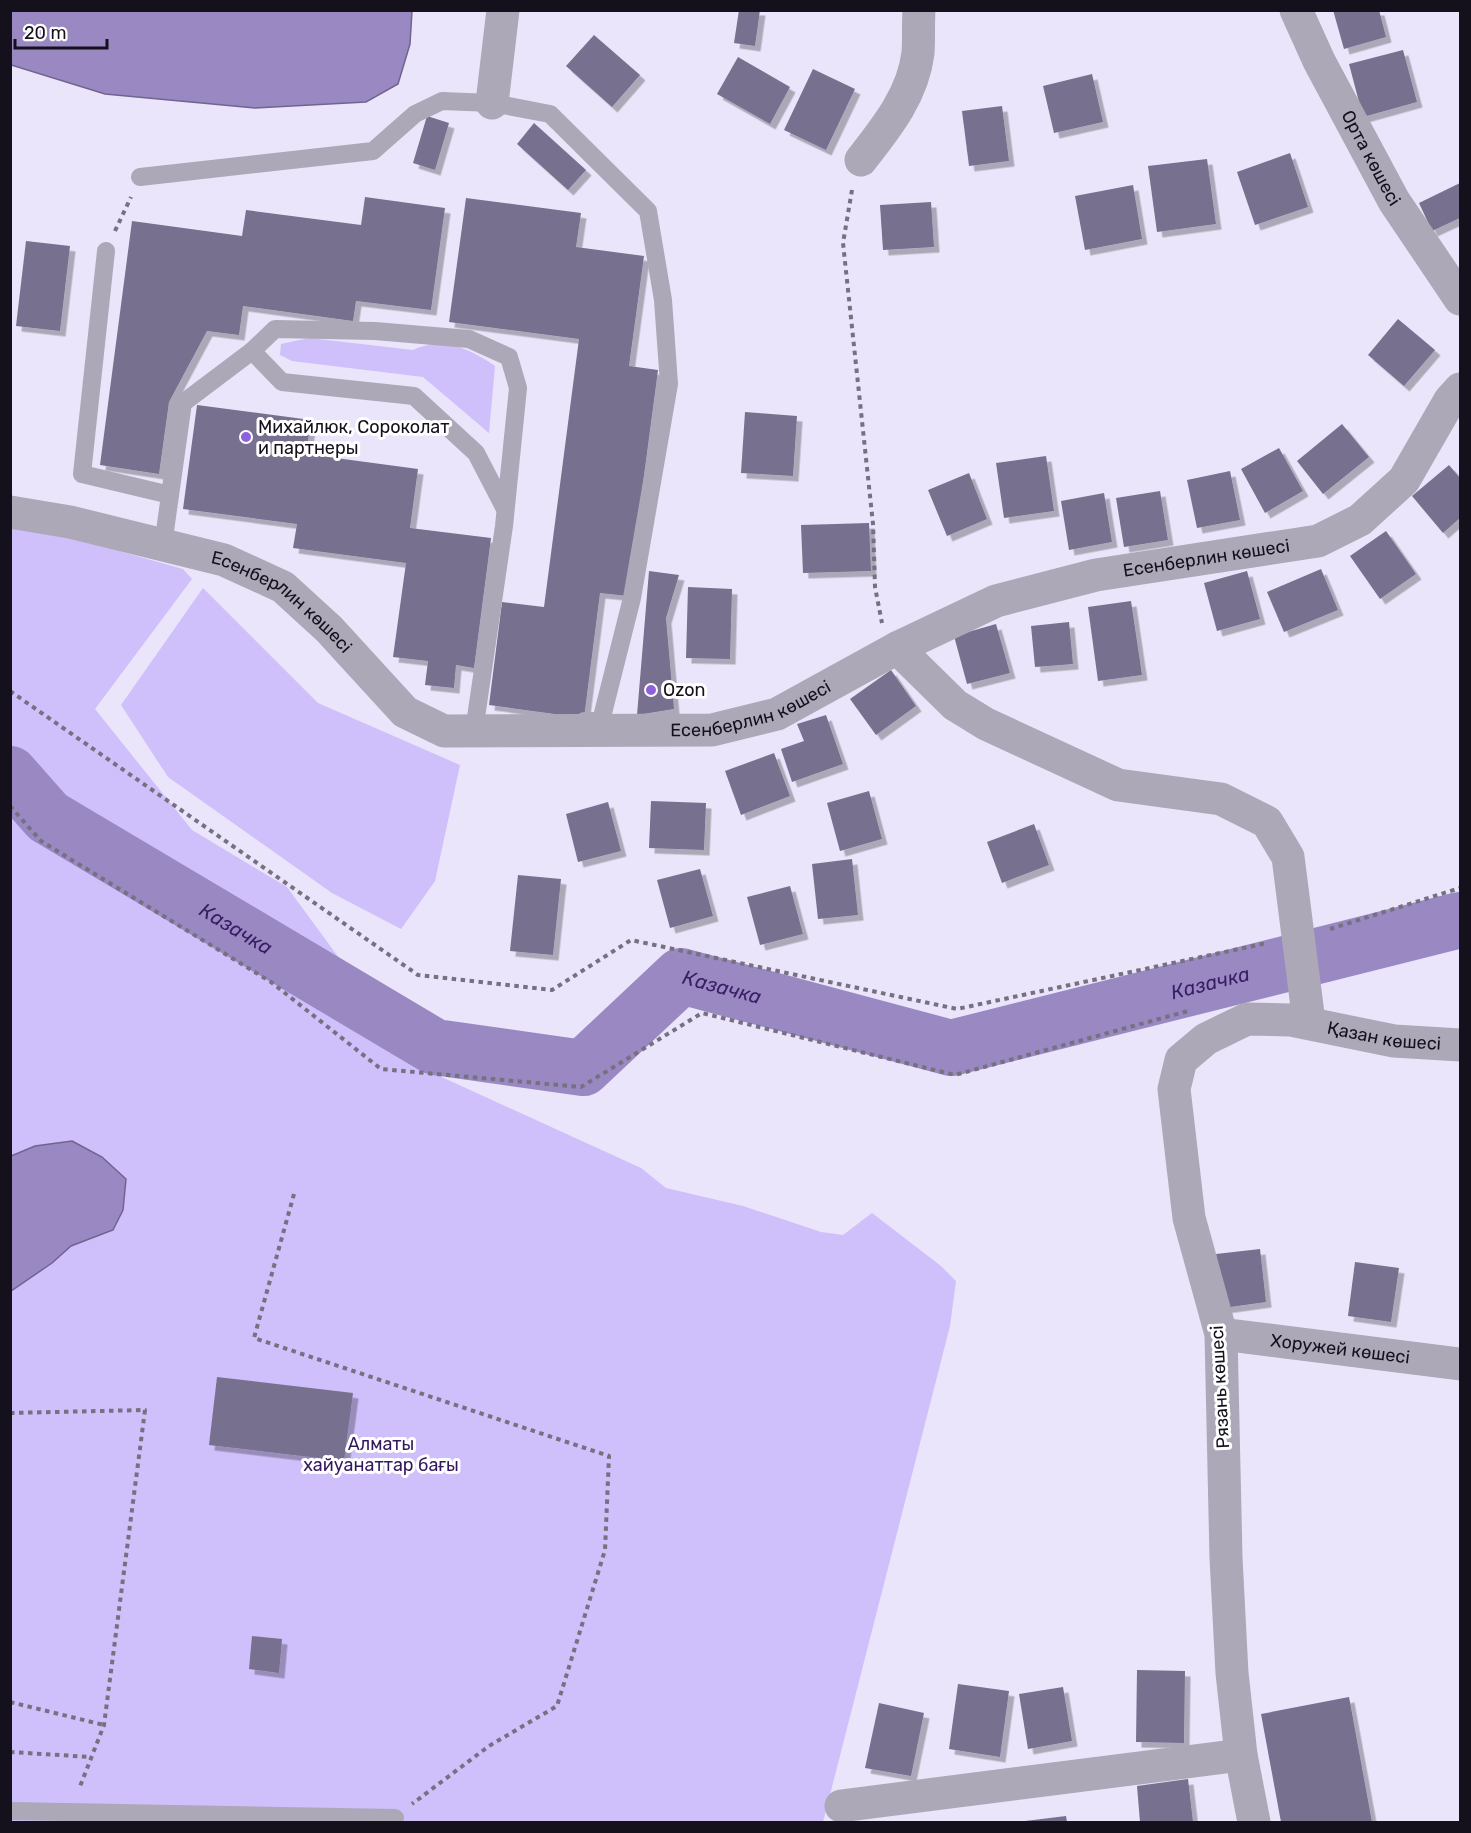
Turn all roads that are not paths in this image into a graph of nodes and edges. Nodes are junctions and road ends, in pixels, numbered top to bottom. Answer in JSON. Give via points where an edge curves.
{"nodes":[{"id":1,"x":503,"y":10,"type":"edge"},
{"id":2,"x":919,"y":10,"type":"edge"},
{"id":3,"x":1296,"y":10,"type":"edge"},
{"id":4,"x":492,"y":103,"type":"junction"},
{"id":5,"x":861,"y":160,"type":"road end"},
{"id":6,"x":140,"y":177,"type":"road end"},
{"id":7,"x":106,"y":251,"type":"road end"},
{"id":8,"x":1461,"y":299,"type":"edge"},
{"id":9,"x":252,"y":351,"type":"junction"},
{"id":10,"x":1461,"y":389,"type":"edge"},
{"id":11,"x":170,"y":495,"type":"junction"},
{"id":12,"x":505,"y":509,"type":"junction"},
{"id":13,"x":10,"y":512,"type":"edge"},
{"id":14,"x":163,"y":545,"type":"junction"},
{"id":15,"x":897,"y":648,"type":"junction"},
{"id":16,"x":475,"y":725,"type":"junction"},
{"id":17,"x":1309,"y":1011,"type":"junction"},
{"id":18,"x":1461,"y":1045,"type":"edge"},
{"id":19,"x":1221,"y":1334,"type":"junction"},
{"id":20,"x":1461,"y":1364,"type":"edge"},
{"id":21,"x":1241,"y":1755,"type":"junction"},
{"id":22,"x":841,"y":1806,"type":"dead end"},
{"id":23,"x":10,"y":1811,"type":"edge"},
{"id":24,"x":206,"y":1818,"type":"edge"},
{"id":25,"x":395,"y":1818,"type":"road end"},
{"id":26,"x":1254,"y":1822,"type":"edge"}],
"edges":[{"from":1,"to":4,"type":"street"},
{"from":2,"to":5,"type":"street","via":[[918,54],[910,87],[888,126]]},
{"from":3,"to":8,"type":"street","name":"Орта көшесі","via":[[1394,201]]},
{"from":4,"to":6,"type":"lane","via":[[442,101],[414,114],[372,151]]},
{"from":4,"to":16,"type":"lane","via":[[550,114],[648,211],[663,300],[669,384],[632,598],[601,721]]},
{"from":7,"to":11,"type":"lane","via":[[82,474]]},
{"from":9,"to":11,"type":"lane","via":[[183,403]]},
{"from":9,"to":12,"type":"lane","via":[[282,382],[414,396],[477,453]]},
{"from":9,"to":12,"type":"lane","via":[[275,329],[364,331],[469,339],[509,357],[518,388]]},
{"from":10,"to":15,"type":"street","name":"Есенберлин көшесі","via":[[1450,400],[1404,480],[1360,520],[1318,541],[1096,575],[996,602]]},
{"from":11,"to":14,"type":"lane"},
{"from":12,"to":16,"type":"lane"},
{"from":13,"to":14,"type":"street","name":"Есенберлин көшесі"},
{"from":14,"to":16,"type":"street","name":"Есенберлин көшесі","via":[[224,560],[284,587],[329,629],[405,712],[444,731]]},
{"from":15,"to":16,"type":"street","name":"Есенберлин көшесі","via":[[777,714],[712,730]]},
{"from":15,"to":17,"type":"street","via":[[955,705],[986,724],[1118,784],[1221,799],[1267,822],[1288,857]]},
{"from":17,"to":18,"type":"street","name":"Қазан көшесі","via":[[1394,1041]]},
{"from":17,"to":19,"type":"street","name":"Рязань көшесі","via":[[1247,1019],[1206,1039],[1181,1060],[1174,1089],[1189,1218]]},
{"from":19,"to":20,"type":"street","name":"Хоружей көшесі"},
{"from":19,"to":21,"type":"street","name":"Рязань көшесі","via":[[1226,1558]]},
{"from":21,"to":22,"type":"street"},
{"from":21,"to":26,"type":"street","name":"Рязань көшесі"},
{"from":23,"to":24,"type":"lane"},
{"from":24,"to":25,"type":"lane"}]}
